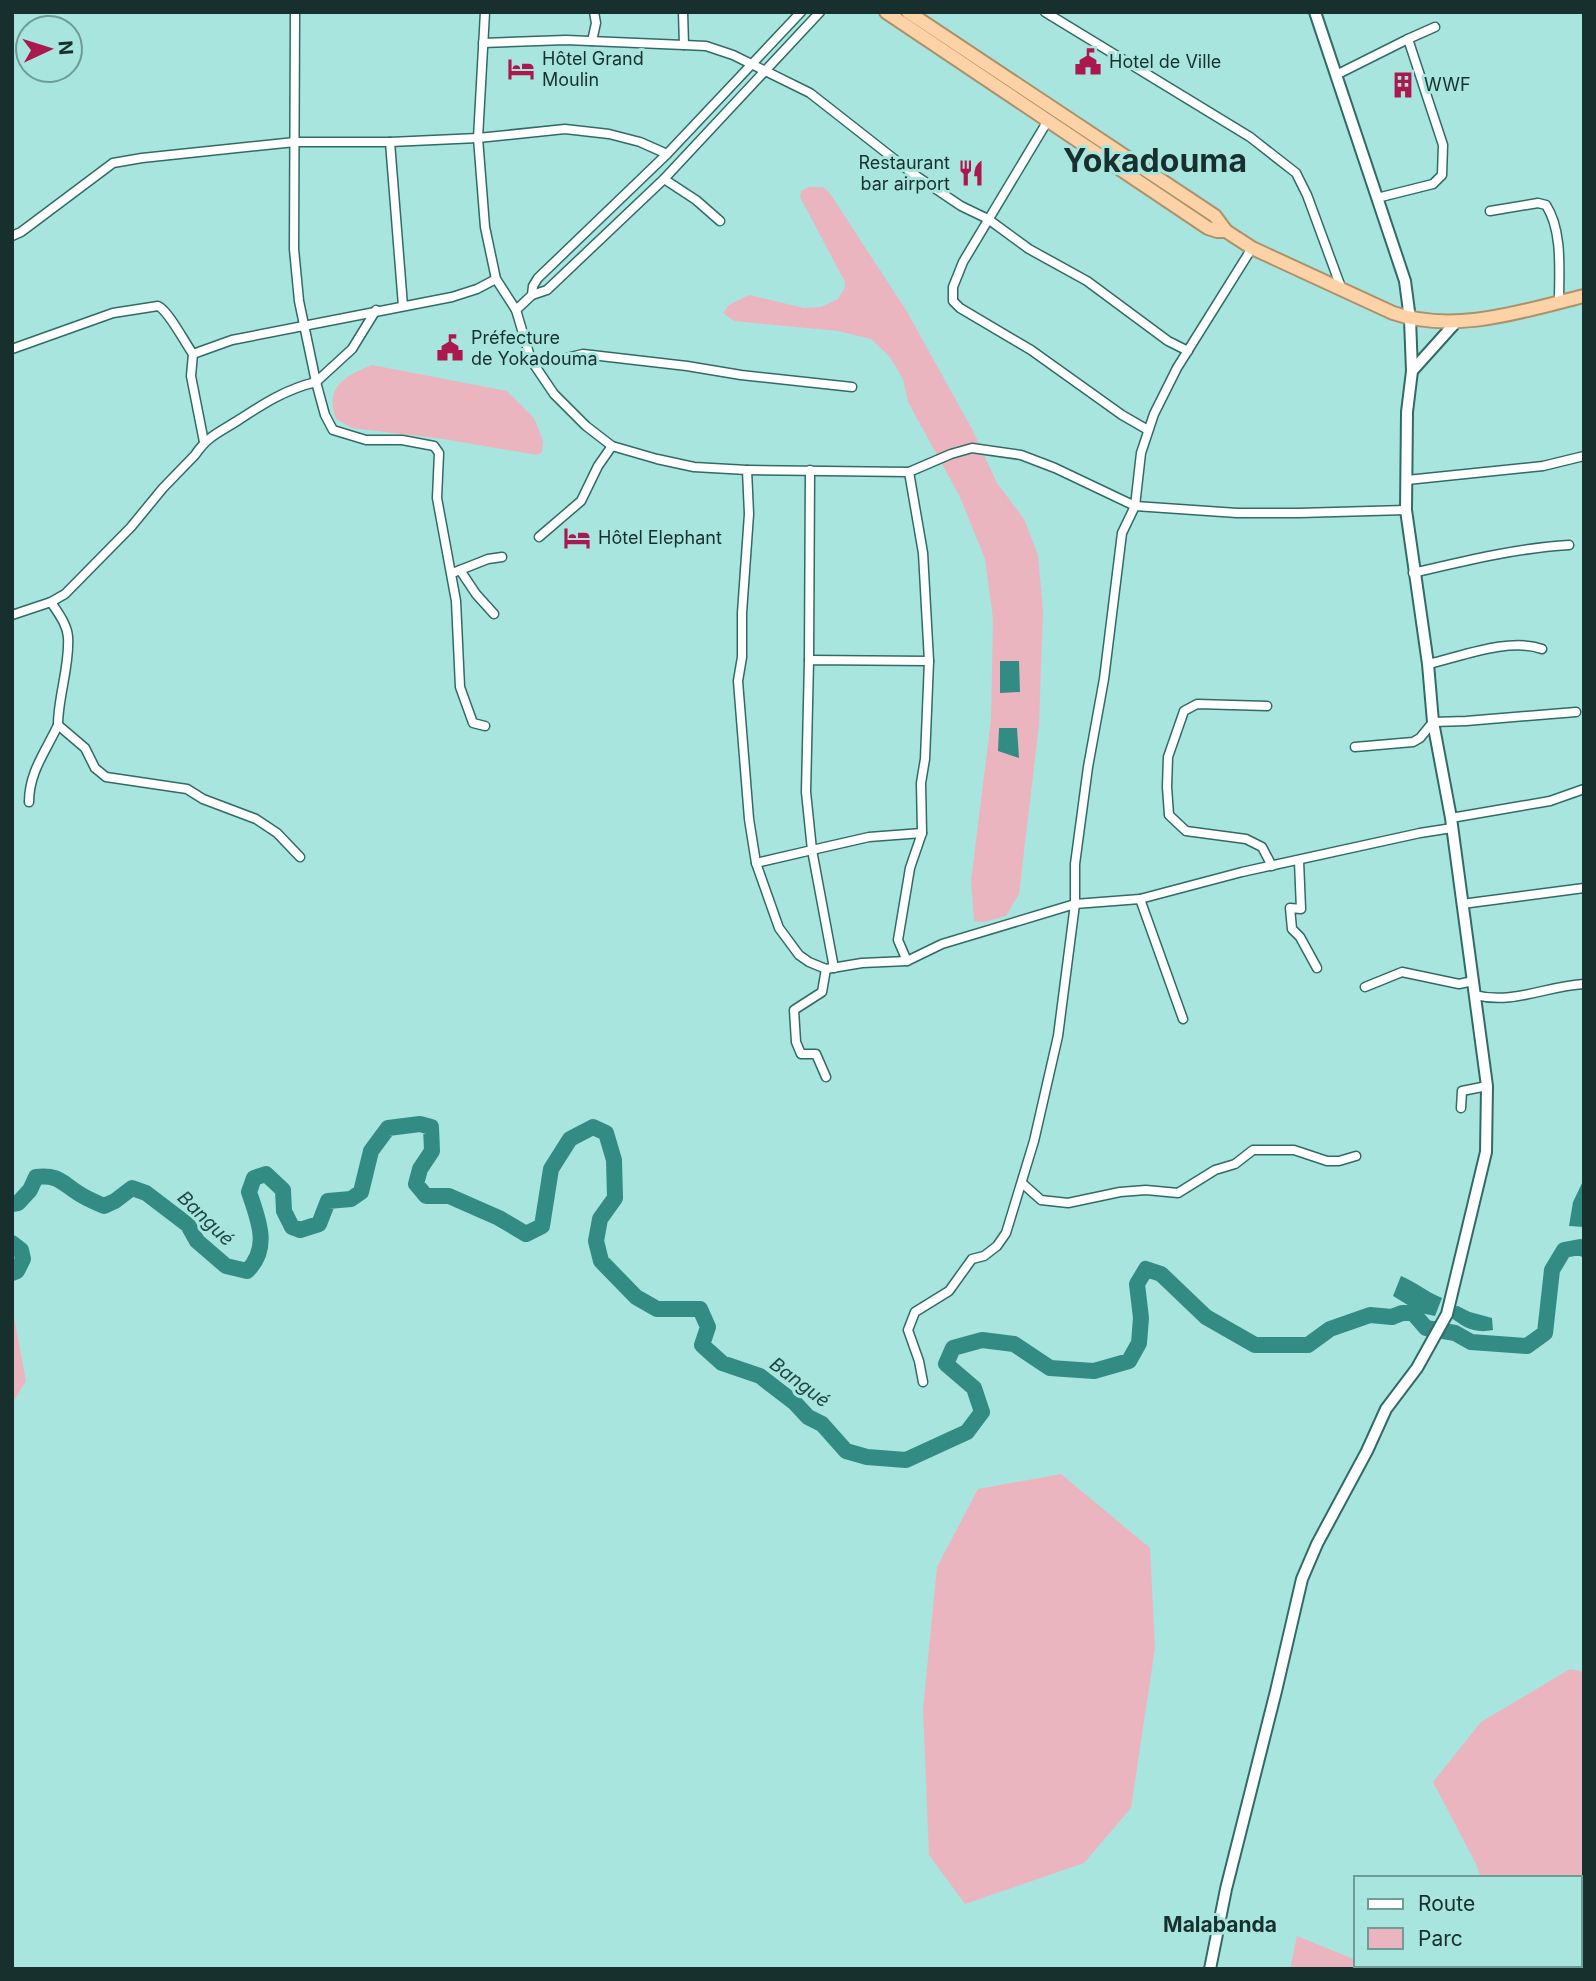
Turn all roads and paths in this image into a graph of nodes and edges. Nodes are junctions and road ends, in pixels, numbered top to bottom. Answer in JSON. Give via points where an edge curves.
{"nodes":[{"id":1,"x":295,"y":12,"type":"edge"},
{"id":2,"x":485,"y":12,"type":"edge"},
{"id":3,"x":594,"y":12,"type":"edge"},
{"id":4,"x":683,"y":12,"type":"edge"},
{"id":5,"x":801,"y":12,"type":"edge"},
{"id":6,"x":820,"y":12,"type":"edge"},
{"id":7,"x":886,"y":12,"type":"edge"},
{"id":8,"x":908,"y":12,"type":"edge"},
{"id":9,"x":1045,"y":12,"type":"edge"},
{"id":10,"x":1315,"y":12,"type":"edge"},
{"id":11,"x":1435,"y":27,"type":"dead end"},
{"id":12,"x":1408,"y":39,"type":"junction"},
{"id":13,"x":592,"y":41,"type":"junction"},
{"id":14,"x":483,"y":43,"type":"junction"},
{"id":15,"x":684,"y":45,"type":"junction"},
{"id":16,"x":751,"y":65,"type":"junction"},
{"id":17,"x":764,"y":71,"type":"junction"},
{"id":18,"x":1336,"y":75,"type":"junction"},
{"id":19,"x":1047,"y":121,"type":"junction"},
{"id":20,"x":478,"y":138,"type":"junction"},
{"id":21,"x":295,"y":142,"type":"junction"},
{"id":22,"x":390,"y":142,"type":"junction"},
{"id":23,"x":667,"y":154,"type":"junction"},
{"id":24,"x":664,"y":179,"type":"junction"},
{"id":25,"x":1377,"y":198,"type":"junction"},
{"id":26,"x":1490,"y":211,"type":"dead end"},
{"id":27,"x":988,"y":219,"type":"junction"},
{"id":28,"x":720,"y":221,"type":"dead end"},
{"id":29,"x":1226,"y":231,"type":"junction"},
{"id":30,"x":12,"y":236,"type":"edge"},
{"id":31,"x":1252,"y":248,"type":"junction"},
{"id":32,"x":496,"y":279,"type":"junction"},
{"id":33,"x":1342,"y":291,"type":"junction"},
{"id":34,"x":532,"y":295,"type":"junction"},
{"id":35,"x":1584,"y":296,"type":"edge"},
{"id":36,"x":1559,"y":302,"type":"junction"},
{"id":37,"x":403,"y":306,"type":"junction"},
{"id":38,"x":376,"y":310,"type":"junction"},
{"id":39,"x":516,"y":310,"type":"junction"},
{"id":40,"x":1410,"y":319,"type":"junction"},
{"id":41,"x":1457,"y":321,"type":"junction"},
{"id":42,"x":304,"y":325,"type":"junction"},
{"id":43,"x":12,"y":349,"type":"edge"},
{"id":44,"x":1188,"y":351,"type":"junction"},
{"id":45,"x":193,"y":354,"type":"junction"},
{"id":46,"x":531,"y":360,"type":"junction"},
{"id":47,"x":1412,"y":371,"type":"junction"},
{"id":48,"x":316,"y":382,"type":"junction"},
{"id":49,"x":852,"y":387,"type":"dead end"},
{"id":50,"x":1149,"y":430,"type":"junction"},
{"id":51,"x":204,"y":442,"type":"junction"},
{"id":52,"x":612,"y":446,"type":"junction"},
{"id":53,"x":1584,"y":456,"type":"edge"},
{"id":54,"x":747,"y":470,"type":"junction"},
{"id":55,"x":810,"y":470,"type":"junction"},
{"id":56,"x":909,"y":472,"type":"junction"},
{"id":57,"x":1407,"y":480,"type":"junction"},
{"id":58,"x":1135,"y":506,"type":"junction"},
{"id":59,"x":1406,"y":510,"type":"junction"},
{"id":60,"x":540,"y":537,"type":"dead end"},
{"id":61,"x":1569,"y":545,"type":"dead end"},
{"id":62,"x":502,"y":558,"type":"dead end"},
{"id":63,"x":456,"y":571,"type":"junction"},
{"id":64,"x":1413,"y":573,"type":"junction"},
{"id":65,"x":51,"y":602,"type":"junction"},
{"id":66,"x":494,"y":614,"type":"dead end"},
{"id":67,"x":12,"y":615,"type":"edge"},
{"id":68,"x":1542,"y":649,"type":"dead end"},
{"id":69,"x":808,"y":660,"type":"junction"},
{"id":70,"x":929,"y":661,"type":"junction"},
{"id":71,"x":1427,"y":664,"type":"junction"},
{"id":72,"x":1267,"y":706,"type":"dead end"},
{"id":73,"x":1576,"y":712,"type":"dead end"},
{"id":74,"x":1433,"y":722,"type":"junction"},
{"id":75,"x":58,"y":725,"type":"junction"},
{"id":76,"x":485,"y":726,"type":"dead end"},
{"id":77,"x":1355,"y":747,"type":"dead end"},
{"id":78,"x":1584,"y":789,"type":"edge"},
{"id":79,"x":29,"y":802,"type":"dead end"},
{"id":80,"x":1451,"y":823,"type":"junction"},
{"id":81,"x":922,"y":833,"type":"junction"},
{"id":82,"x":812,"y":850,"type":"junction"},
{"id":83,"x":300,"y":857,"type":"dead end"},
{"id":84,"x":1299,"y":861,"type":"junction"},
{"id":85,"x":756,"y":863,"type":"junction"},
{"id":86,"x":1272,"y":866,"type":"junction"},
{"id":87,"x":1584,"y":888,"type":"edge"},
{"id":88,"x":1140,"y":900,"type":"junction"},
{"id":89,"x":1075,"y":904,"type":"junction"},
{"id":90,"x":1462,"y":904,"type":"junction"},
{"id":91,"x":907,"y":961,"type":"junction"},
{"id":92,"x":830,"y":968,"type":"junction"},
{"id":93,"x":1317,"y":968,"type":"dead end"},
{"id":94,"x":1473,"y":981,"type":"junction"},
{"id":95,"x":1584,"y":984,"type":"edge"},
{"id":96,"x":1365,"y":987,"type":"dead end"},
{"id":97,"x":1475,"y":995,"type":"junction"},
{"id":98,"x":1183,"y":1019,"type":"dead end"},
{"id":99,"x":826,"y":1077,"type":"dead end"},
{"id":100,"x":1487,"y":1086,"type":"junction"},
{"id":101,"x":1461,"y":1108,"type":"dead end"},
{"id":102,"x":1356,"y":1156,"type":"dead end"},
{"id":103,"x":1022,"y":1183,"type":"junction"},
{"id":104,"x":923,"y":1382,"type":"dead end"},
{"id":105,"x":1210,"y":1969,"type":"edge"}],
"edges":[{"from":1,"to":21,"type":"street"},
{"from":2,"to":14,"type":"street"},
{"from":3,"to":13,"type":"street"},
{"from":4,"to":15,"type":"street"},
{"from":5,"to":16,"type":"street"},
{"from":6,"to":17,"type":"street"},
{"from":7,"to":19,"type":"highway"},
{"from":8,"to":29,"type":"highway","via":[[1215,216]]},
{"from":9,"to":33,"type":"street","via":[[1250,137],[1296,173]]},
{"from":10,"to":18,"type":"main road"},
{"from":11,"to":12,"type":"street"},
{"from":12,"to":18,"type":"street"},
{"from":12,"to":25,"type":"street","via":[[1443,145],[1442,175],[1433,184]]},
{"from":13,"to":14,"type":"street"},
{"from":13,"to":15,"type":"street"},
{"from":14,"to":20,"type":"street"},
{"from":15,"to":16,"type":"street","via":[[706,46]]},
{"from":16,"to":17,"type":"street"},
{"from":16,"to":23,"type":"street"},
{"from":17,"to":24,"type":"street"},
{"from":17,"to":27,"type":"street","via":[[810,93],[912,173]]},
{"from":18,"to":25,"type":"main road"},
{"from":19,"to":27,"type":"street"},
{"from":19,"to":29,"type":"highway","via":[[1208,228]]},
{"from":20,"to":22,"type":"street"},
{"from":20,"to":23,"type":"street","via":[[565,129],[609,134]]},
{"from":20,"to":32,"type":"street","via":[[485,227]]},
{"from":21,"to":22,"type":"street"},
{"from":21,"to":30,"type":"street","via":[[113,163]]},
{"from":21,"to":42,"type":"street","via":[[294,249]]},
{"from":22,"to":37,"type":"street"},
{"from":23,"to":34,"type":"street","via":[[538,278]]},
{"from":24,"to":28,"type":"street"},
{"from":24,"to":34,"type":"street","via":[[547,290]]},
{"from":25,"to":40,"type":"main road","via":[[1405,281]]},
{"from":26,"to":36,"type":"street","via":[[1546,205],[1558,246]]},
{"from":27,"to":44,"type":"street"},
{"from":27,"to":50,"type":"street","via":[[963,262],[953,286],[953,301]]},
{"from":29,"to":31,"type":"highway"},
{"from":31,"to":33,"type":"highway"},
{"from":31,"to":44,"type":"street"},
{"from":32,"to":37,"type":"street","via":[[465,293]]},
{"from":32,"to":39,"type":"street"},
{"from":33,"to":40,"type":"highway"},
{"from":34,"to":39,"type":"street"},
{"from":35,"to":36,"type":"highway"},
{"from":36,"to":41,"type":"highway"},
{"from":37,"to":38,"type":"street"},
{"from":38,"to":42,"type":"street"},
{"from":38,"to":48,"type":"street","via":[[352,349]]},
{"from":39,"to":46,"type":"street"},
{"from":40,"to":41,"type":"highway"},
{"from":40,"to":47,"type":"main road"},
{"from":41,"to":47,"type":"main road"},
{"from":42,"to":45,"type":"street","via":[[232,340]]},
{"from":42,"to":48,"type":"street"},
{"from":43,"to":45,"type":"street","via":[[113,313],[158,306],[169,315]]},
{"from":44,"to":50,"type":"street"},
{"from":45,"to":51,"type":"street","via":[[191,376]]},
{"from":46,"to":49,"type":"street","via":[[554,361],[583,354]]},
{"from":46,"to":52,"type":"street","via":[[554,394]]},
{"from":47,"to":57,"type":"main road"},
{"from":48,"to":51,"type":"street","via":[[280,394]]},
{"from":48,"to":63,"type":"street","via":[[333,430],[366,440],[433,446],[439,453],[437,498]]},
{"from":50,"to":58,"type":"street","via":[[1141,453]]},
{"from":51,"to":65,"type":"street","via":[[83,578]]},
{"from":52,"to":54,"type":"street","via":[[694,467]]},
{"from":52,"to":60,"type":"street","via":[[581,501]]},
{"from":53,"to":57,"type":"street","via":[[1543,466]]},
{"from":54,"to":55,"type":"street"},
{"from":54,"to":85,"type":"street","via":[[739,705]]},
{"from":55,"to":56,"type":"street"},
{"from":55,"to":69,"type":"street"},
{"from":56,"to":58,"type":"street","via":[[972,448],[1021,455]]},
{"from":56,"to":70,"type":"street","via":[[923,553]]},
{"from":57,"to":59,"type":"main road"},
{"from":58,"to":59,"type":"street","via":[[1237,513]]},
{"from":58,"to":89,"type":"street","via":[[1122,533],[1075,864]]},
{"from":59,"to":64,"type":"main road"},
{"from":61,"to":64,"type":"street"},
{"from":62,"to":63,"type":"street"},
{"from":63,"to":66,"type":"street"},
{"from":63,"to":76,"type":"street","via":[[460,687],[473,723]]},
{"from":64,"to":71,"type":"main road"},
{"from":65,"to":67,"type":"street"},
{"from":65,"to":75,"type":"street","via":[[68,635]]},
{"from":68,"to":71,"type":"street","via":[[1489,649]]},
{"from":69,"to":70,"type":"street"},
{"from":69,"to":82,"type":"street","via":[[806,792]]},
{"from":70,"to":81,"type":"street"},
{"from":71,"to":74,"type":"main road"},
{"from":72,"to":86,"type":"street","via":[[1197,704],[1184,711],[1168,757],[1167,786],[1170,815],[1186,831],[1246,839],[1262,847]]},
{"from":73,"to":74,"type":"street"},
{"from":74,"to":77,"type":"street","via":[[1413,742]]},
{"from":74,"to":80,"type":"main road"},
{"from":75,"to":79,"type":"street","via":[[34,769]]},
{"from":75,"to":83,"type":"street","via":[[85,748],[95,768],[106,777],[187,789],[256,819]]},
{"from":78,"to":80,"type":"street"},
{"from":80,"to":84,"type":"street"},
{"from":80,"to":90,"type":"main road"},
{"from":81,"to":82,"type":"street","via":[[869,837]]},
{"from":81,"to":91,"type":"street","via":[[910,868],[898,940]]},
{"from":82,"to":85,"type":"street"},
{"from":82,"to":92,"type":"street"},
{"from":84,"to":86,"type":"street"},
{"from":84,"to":93,"type":"street","via":[[1301,909],[1290,908],[1292,929]]},
{"from":85,"to":92,"type":"street","via":[[787,942],[799,956]]},
{"from":86,"to":88,"type":"street"},
{"from":87,"to":90,"type":"street"},
{"from":88,"to":89,"type":"street"},
{"from":88,"to":98,"type":"street"},
{"from":89,"to":91,"type":"street","via":[[942,944]]},
{"from":89,"to":103,"type":"street","via":[[1058,1036]]},
{"from":90,"to":94,"type":"main road"},
{"from":91,"to":92,"type":"street"},
{"from":92,"to":99,"type":"street","via":[[822,992],[794,1010],[801,1054],[816,1054]]},
{"from":94,"to":96,"type":"street","via":[[1459,984],[1402,972]]},
{"from":94,"to":97,"type":"main road"},
{"from":95,"to":97,"type":"street","via":[[1524,996],[1490,999]]},
{"from":97,"to":100,"type":"main road"},
{"from":100,"to":101,"type":"street","via":[[1462,1091]]},
{"from":100,"to":105,"type":"main road","via":[[1486,1152],[1447,1314],[1417,1368],[1386,1409],[1302,1579]]},
{"from":102,"to":103,"type":"street","via":[[1327,1161],[1294,1150],[1253,1150],[1178,1193],[1120,1192],[1068,1203],[1041,1200]]},
{"from":103,"to":104,"type":"street","via":[[1006,1233],[997,1246],[972,1259],[949,1291],[915,1312],[908,1330]]}]}
